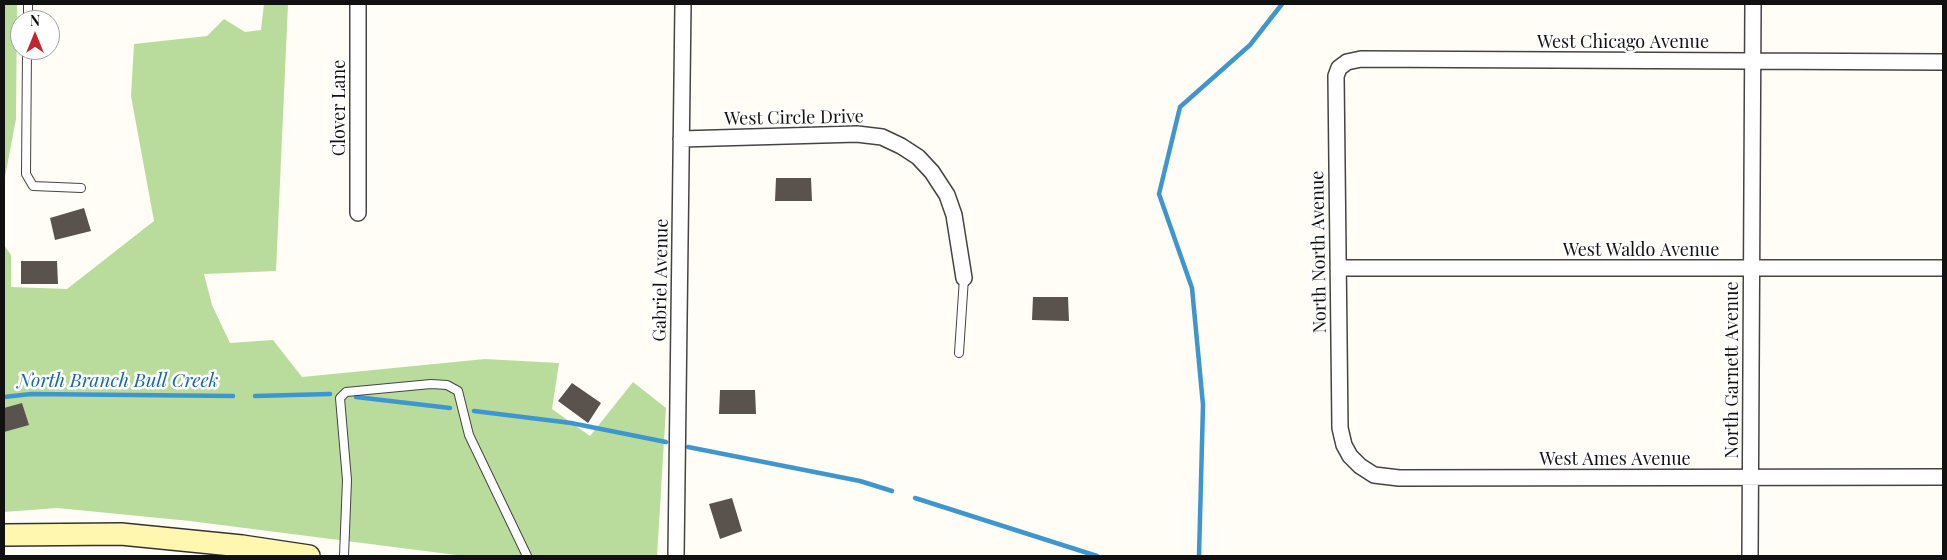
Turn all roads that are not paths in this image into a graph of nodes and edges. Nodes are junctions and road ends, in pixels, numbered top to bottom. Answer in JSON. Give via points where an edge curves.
{"nodes":[{"id":1,"x":358,"y":4,"type":"edge"},
{"id":2,"x":683,"y":4,"type":"edge"},
{"id":3,"x":1753,"y":4,"type":"edge"},
{"id":4,"x":27,"y":60,"type":"edge"},
{"id":5,"x":1752,"y":61,"type":"junction"},
{"id":6,"x":1943,"y":62,"type":"edge"},
{"id":7,"x":1336,"y":102,"type":"joint"},
{"id":8,"x":681,"y":139,"type":"junction"},
{"id":9,"x":81,"y":188,"type":"dead end"},
{"id":10,"x":358,"y":213,"type":"dead end"},
{"id":11,"x":1338,"y":268,"type":"junction"},
{"id":12,"x":1751,"y":268,"type":"junction"},
{"id":13,"x":1943,"y":268,"type":"edge"},
{"id":14,"x":964,"y":278,"type":"joint"},
{"id":15,"x":959,"y":353,"type":"dead end"},
{"id":16,"x":1339,"y":402,"type":"joint"},
{"id":17,"x":1750,"y":477,"type":"junction"},
{"id":18,"x":1943,"y":477,"type":"edge"},
{"id":19,"x":4,"y":536,"type":"edge"},
{"id":20,"x":309,"y":556,"type":"edge"},
{"id":21,"x":344,"y":556,"type":"edge"},
{"id":22,"x":527,"y":556,"type":"edge"},
{"id":23,"x":676,"y":556,"type":"edge"},
{"id":24,"x":1750,"y":556,"type":"edge"}],
"edges":[{"from":1,"to":10,"type":"street","name":"Clover Lane"},
{"from":2,"to":8,"type":"street","name":"Gabriel Avenue"},
{"from":3,"to":5,"type":"street","name":"North Garnett Avenue"},
{"from":4,"to":9,"type":"lane","via":[[26,174],[33,186]]},
{"from":5,"to":6,"type":"street","name":"West Chicago Avenue"},
{"from":5,"to":7,"type":"street","name":"West Chicago Avenue","via":[[1361,59],[1347,62],[1340,68],[1336,76]]},
{"from":5,"to":12,"type":"street","name":"North Garnett Avenue"},
{"from":7,"to":11,"type":"street","name":"North North Avenue"},
{"from":8,"to":14,"type":"street","name":"West Circle Drive","via":[[857,134],[882,137],[902,146],[932,172],[947,195],[954,215]]},
{"from":8,"to":23,"type":"street","name":"Gabriel Avenue"},
{"from":11,"to":12,"type":"street","name":"West Waldo Avenue"},
{"from":11,"to":16,"type":"street","name":"North North Avenue"},
{"from":12,"to":13,"type":"street","name":"West Waldo Avenue"},
{"from":12,"to":17,"type":"street","name":"North Garnett Avenue"},
{"from":14,"to":15,"type":"lane"},
{"from":16,"to":17,"type":"street","name":"West Ames Avenue","via":[[1344,445],[1350,456],[1374,475],[1398,478]]},
{"from":17,"to":18,"type":"street","name":"West Ames Avenue"},
{"from":17,"to":24,"type":"street","name":"North Garnett Avenue"},
{"from":19,"to":20,"type":"main road","via":[[121,534]]},
{"from":21,"to":22,"type":"lane","via":[[347,480],[340,398],[346,392],[431,384],[447,385],[458,392],[469,435]]}]}
